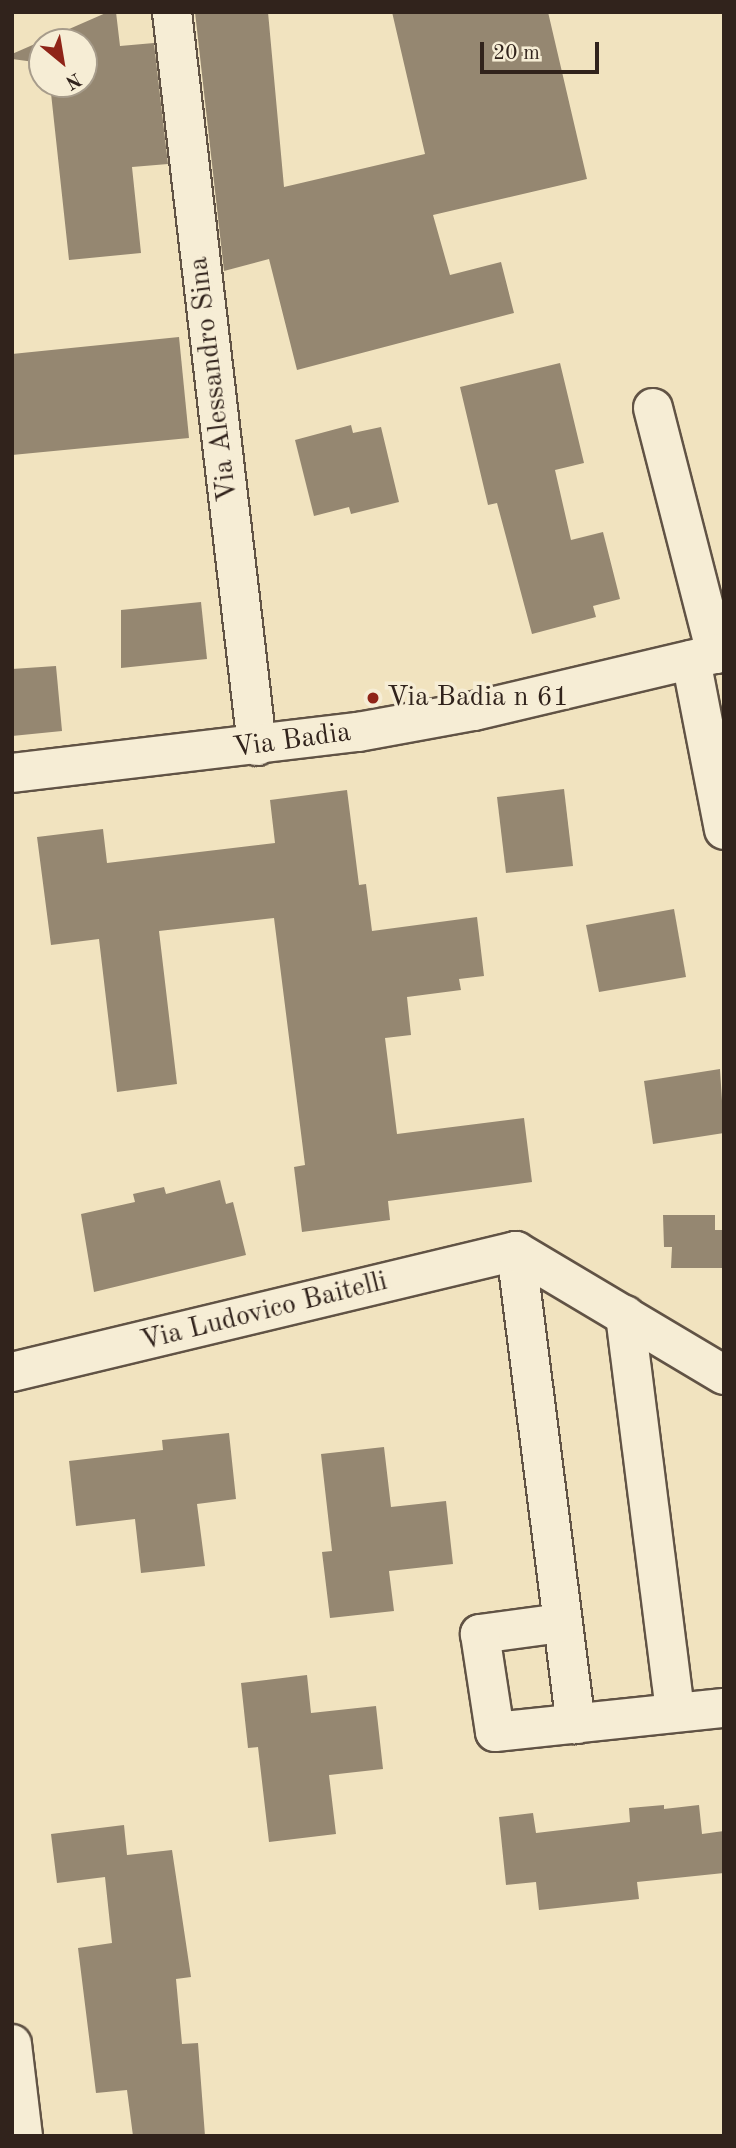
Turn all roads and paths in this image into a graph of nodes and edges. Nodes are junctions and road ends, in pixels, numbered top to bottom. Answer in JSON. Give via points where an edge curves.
{"nodes":[{"id":1,"x":172,"y":12,"type":"edge"},
{"id":2,"x":653,"y":408,"type":"dead end"},
{"id":3,"x":710,"y":655,"type":"edge"},
{"id":4,"x":257,"y":746,"type":"junction"},
{"id":5,"x":12,"y":772,"type":"edge"},
{"id":6,"x":724,"y":831,"type":"edge"},
{"id":7,"x":516,"y":1251,"type":"junction"},
{"id":8,"x":625,"y":1315,"type":"junction"},
{"id":9,"x":12,"y":1372,"type":"edge"},
{"id":10,"x":724,"y":1375,"type":"edge"},
{"id":11,"x":561,"y":1623,"type":"junction"},
{"id":12,"x":724,"y":1708,"type":"edge"},
{"id":13,"x":675,"y":1712,"type":"junction"},
{"id":14,"x":576,"y":1724,"type":"junction"},
{"id":15,"x":12,"y":2044,"type":"edge"},
{"id":16,"x":23,"y":2136,"type":"edge"}],
"edges":[{"from":1,"to":4,"type":"street","name":"Via Alessandro Sina"},
{"from":2,"to":3,"type":"street"},
{"from":3,"to":4,"type":"street","name":"Via Badia","via":[[474,711]]},
{"from":3,"to":6,"type":"street"},
{"from":4,"to":5,"type":"street","name":"Via Badia"},
{"from":7,"to":8,"type":"street"},
{"from":7,"to":9,"type":"street","name":"Via Ludovico Baitelli"},
{"from":7,"to":11,"type":"street"},
{"from":8,"to":10,"type":"street"},
{"from":8,"to":13,"type":"street"},
{"from":11,"to":14,"type":"street"},
{"from":11,"to":14,"type":"street","via":[[480,1634],[495,1732]]},
{"from":12,"to":13,"type":"street"},
{"from":13,"to":14,"type":"street"},
{"from":15,"to":16,"type":"street"}]}
